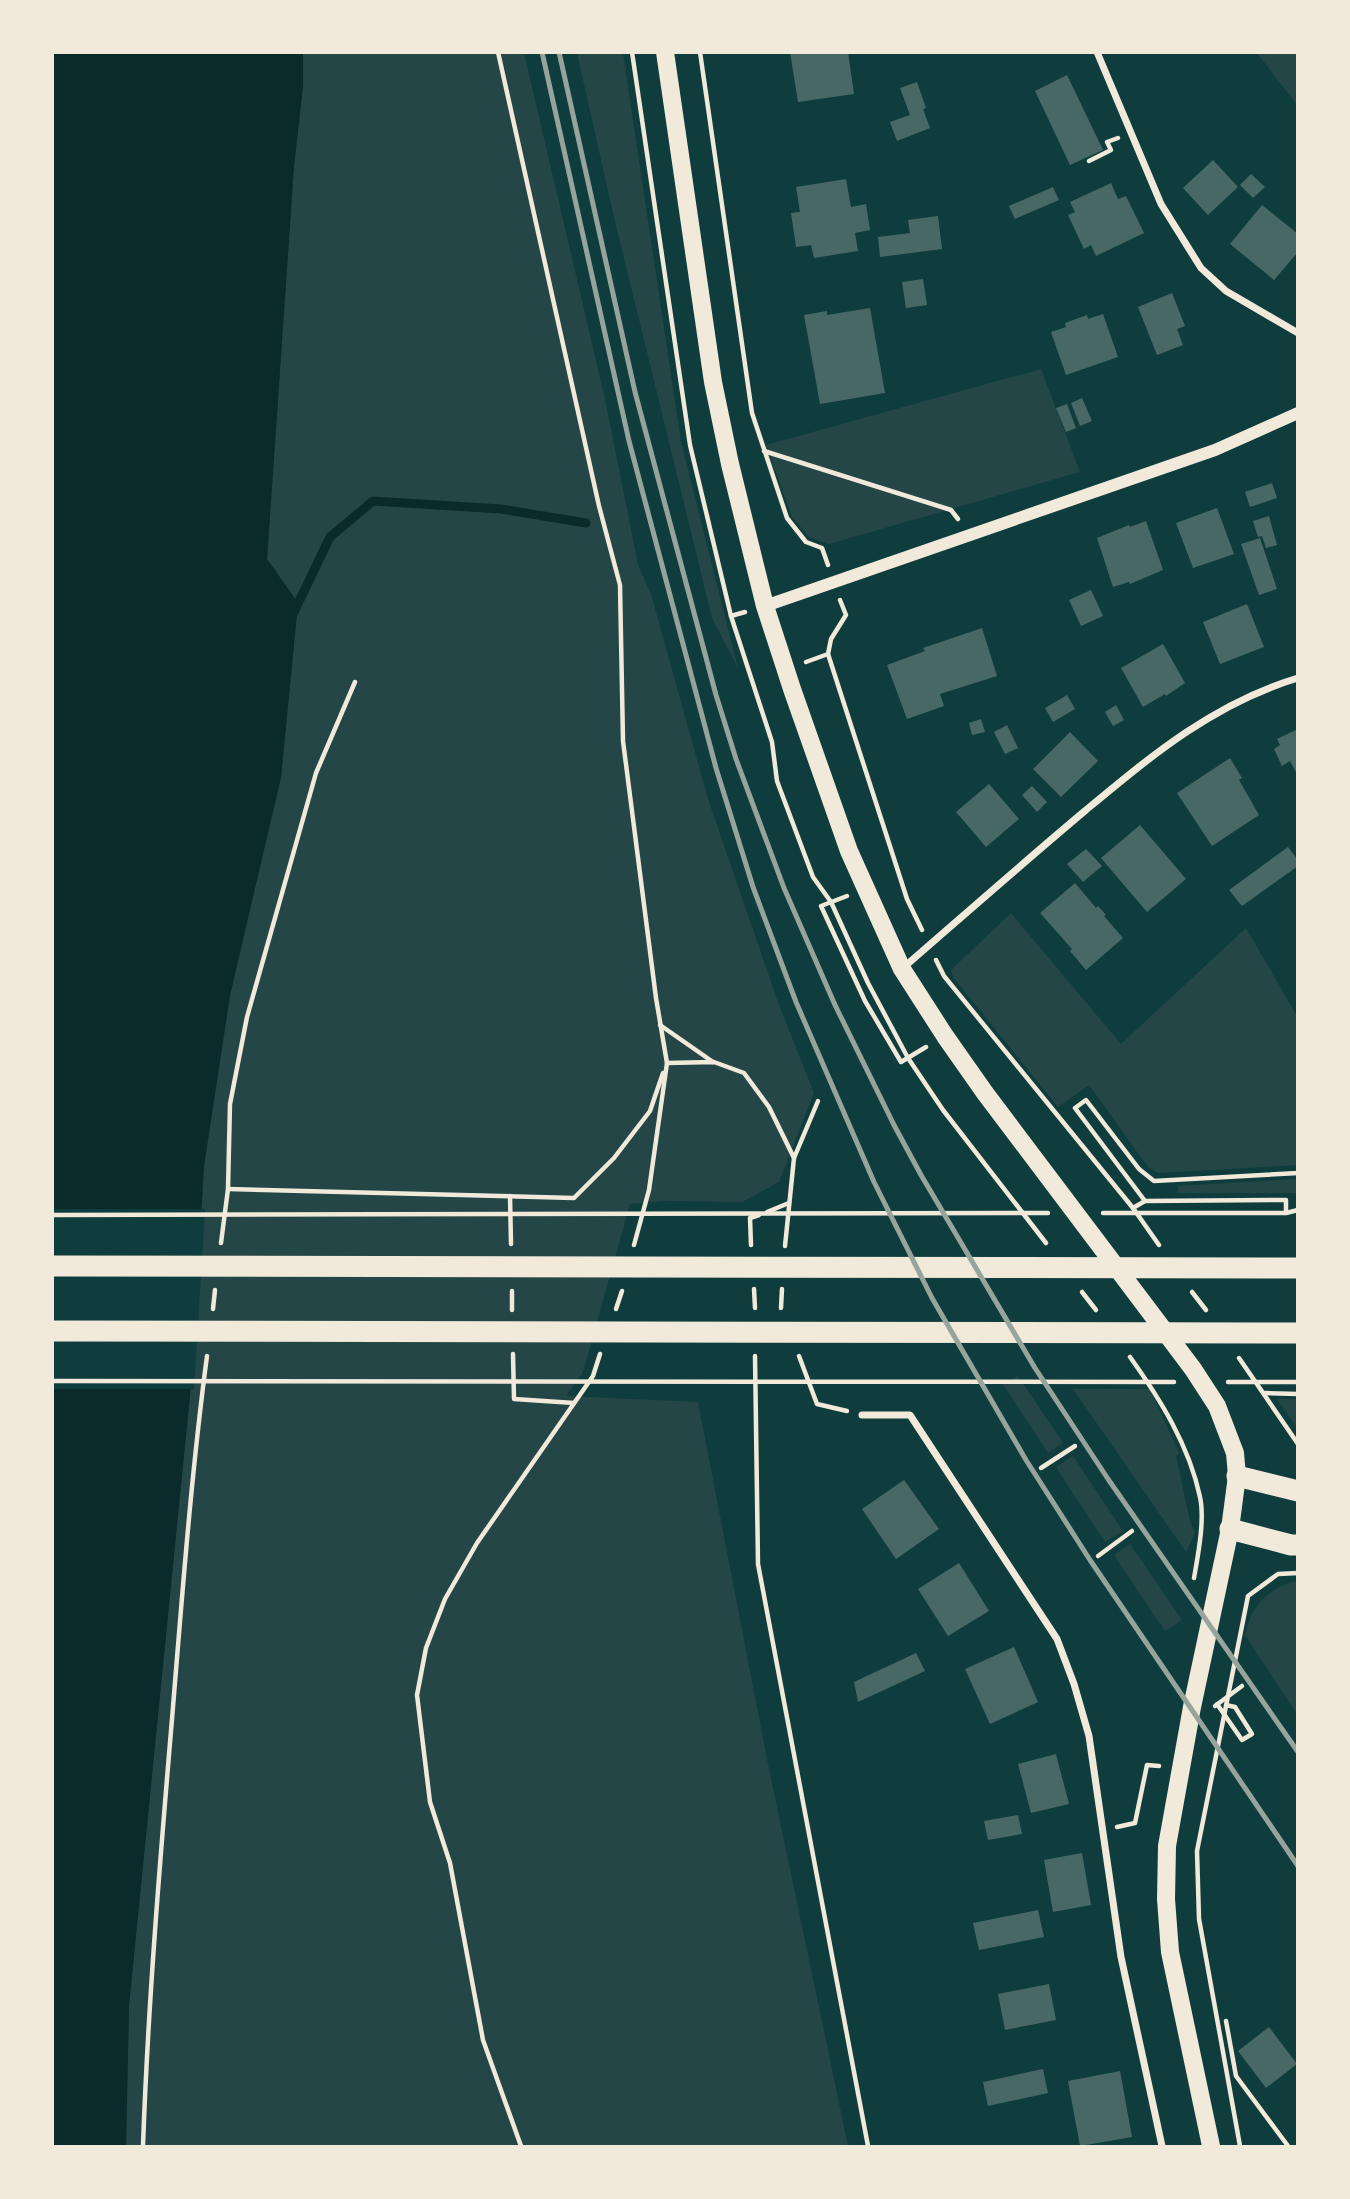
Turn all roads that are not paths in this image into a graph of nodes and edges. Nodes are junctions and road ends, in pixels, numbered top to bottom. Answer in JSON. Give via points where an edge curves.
{"nodes":[{"id":1,"x":665,"y":52,"type":"edge"},
{"id":2,"x":1097,"y":52,"type":"edge"},
{"id":3,"x":1297,"y":333,"type":"edge"},
{"id":4,"x":1297,"y":413,"type":"edge"},
{"id":5,"x":765,"y":606,"type":"junction"},
{"id":6,"x":1297,"y":678,"type":"edge"},
{"id":7,"x":902,"y":969,"type":"junction"},
{"id":8,"x":52,"y":1266,"type":"edge"},
{"id":9,"x":1297,"y":1268,"type":"edge"},
{"id":10,"x":52,"y":1331,"type":"edge"},
{"id":11,"x":1297,"y":1333,"type":"edge"},
{"id":12,"x":862,"y":1415,"type":"road end"},
{"id":13,"x":1237,"y":1475,"type":"junction"},
{"id":14,"x":1297,"y":1491,"type":"edge"},
{"id":15,"x":1230,"y":1529,"type":"junction"},
{"id":16,"x":1297,"y":1545,"type":"edge"},
{"id":17,"x":1161,"y":2147,"type":"edge"},
{"id":18,"x":1211,"y":2147,"type":"edge"}],
"edges":[{"from":1,"to":5,"type":"main road","via":[[713,382]]},
{"from":2,"to":3,"type":"street","via":[[1161,204],[1201,268],[1226,291]]},
{"from":4,"to":5,"type":"street","via":[[1215,450]]},
{"from":5,"to":7,"type":"main road","via":[[849,851]]},
{"from":6,"to":7,"type":"street","via":[[1234,703],[1161,748]]},
{"from":7,"to":13,"type":"main road","via":[[985,1093],[1193,1369],[1217,1406],[1235,1453]]},
{"from":8,"to":9,"type":"highway"},
{"from":10,"to":11,"type":"highway"},
{"from":12,"to":17,"type":"street","via":[[910,1415],[1057,1639],[1089,1736],[1121,1957]]},
{"from":13,"to":14,"type":"highway"},
{"from":13,"to":15,"type":"main road"},
{"from":15,"to":16,"type":"highway"},
{"from":15,"to":18,"type":"main road","via":[[1167,1846],[1170,1952]]}]}
